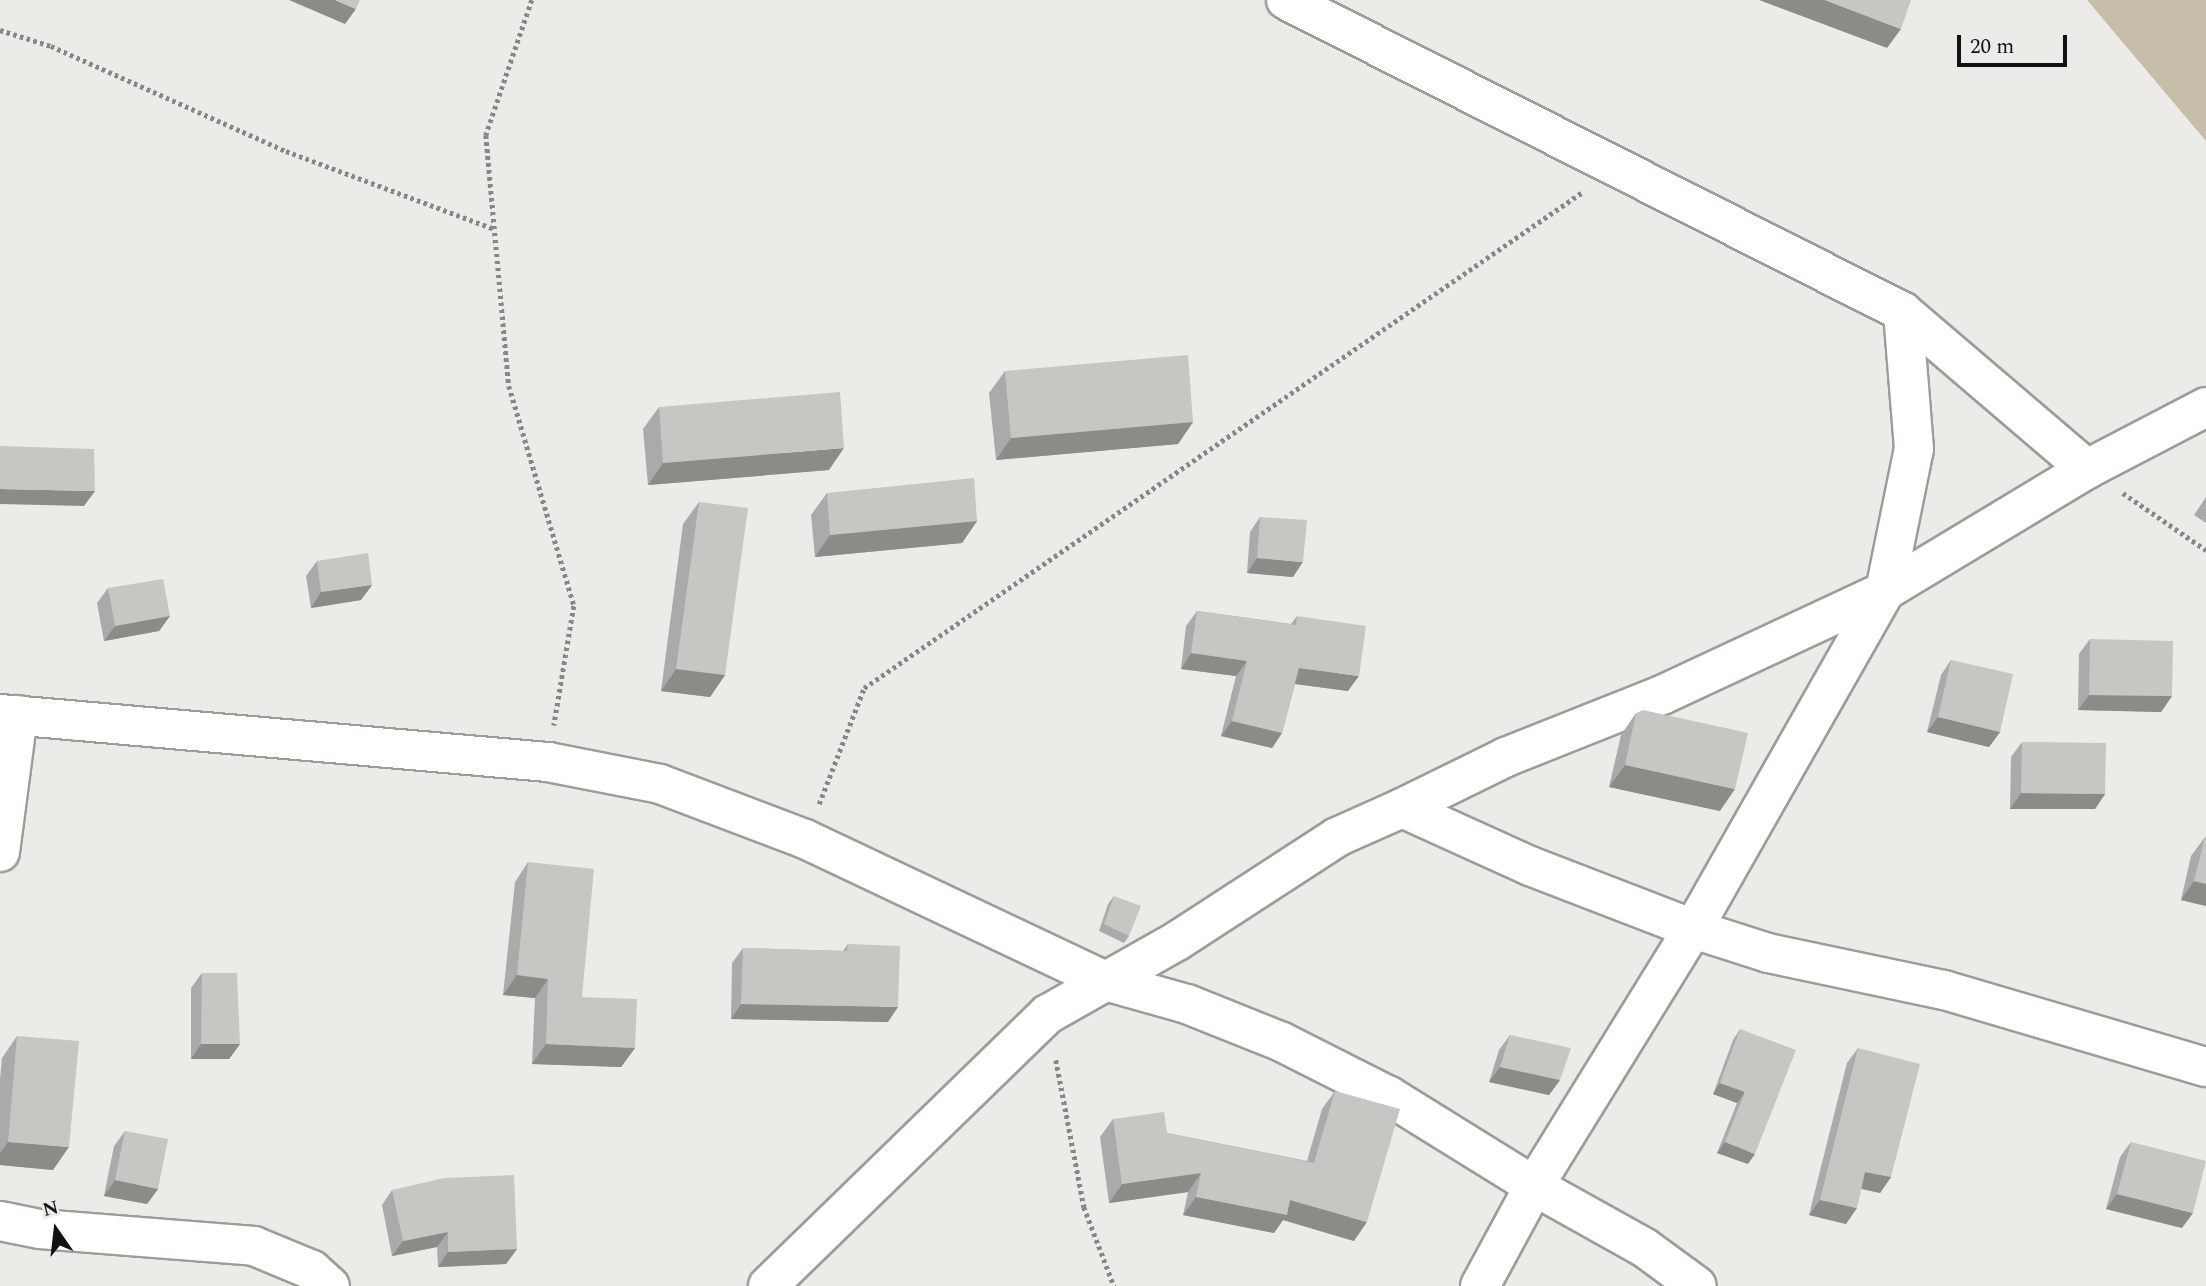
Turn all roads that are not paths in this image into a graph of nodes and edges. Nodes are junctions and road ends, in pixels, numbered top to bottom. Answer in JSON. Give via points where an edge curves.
{"nodes":[{"id":1,"x":1286,"y":0,"type":"edge"},
{"id":2,"x":1903,"y":312,"type":"junction"},
{"id":3,"x":2206,"y":407,"type":"edge"},
{"id":4,"x":2087,"y":469,"type":"junction"},
{"id":5,"x":1885,"y":591,"type":"junction"},
{"id":6,"x":9,"y":715,"type":"edge"},
{"id":7,"x":1402,"y":808,"type":"junction"},
{"id":8,"x":0,"y":852,"type":"edge"},
{"id":9,"x":1693,"y":929,"type":"junction"},
{"id":10,"x":1105,"y":981,"type":"junction"},
{"id":11,"x":2206,"y":1067,"type":"edge"},
{"id":12,"x":1534,"y":1186,"type":"junction"},
{"id":13,"x":0,"y":1221,"type":"edge"},
{"id":14,"x":330,"y":1286,"type":"edge"},
{"id":15,"x":768,"y":1286,"type":"edge"},
{"id":16,"x":1480,"y":1286,"type":"edge"},
{"id":17,"x":1697,"y":1286,"type":"edge"}],
"edges":[{"from":1,"to":2,"type":"street"},
{"from":2,"to":4,"type":"street"},
{"from":2,"to":5,"type":"street","via":[[1914,449]]},
{"from":3,"to":4,"type":"street"},
{"from":4,"to":5,"type":"street"},
{"from":5,"to":7,"type":"street","via":[[1662,695],[1506,757]]},
{"from":5,"to":9,"type":"street"},
{"from":6,"to":8,"type":"street"},
{"from":6,"to":10,"type":"street","via":[[548,762],[660,784],[805,839]]},
{"from":7,"to":9,"type":"street","via":[[1530,866]]},
{"from":7,"to":10,"type":"street","via":[[1337,837],[1177,941]]},
{"from":9,"to":11,"type":"street","via":[[1768,953],[1957,994]]},
{"from":9,"to":12,"type":"street"},
{"from":10,"to":12,"type":"street","via":[[1187,1004],[1282,1042],[1389,1096]]},
{"from":10,"to":15,"type":"street","via":[[1048,1014]]},
{"from":12,"to":16,"type":"street"},
{"from":12,"to":17,"type":"street","via":[[1645,1248]]},
{"from":13,"to":14,"type":"street","via":[[40,1229],[254,1247],[312,1270]]}]}
